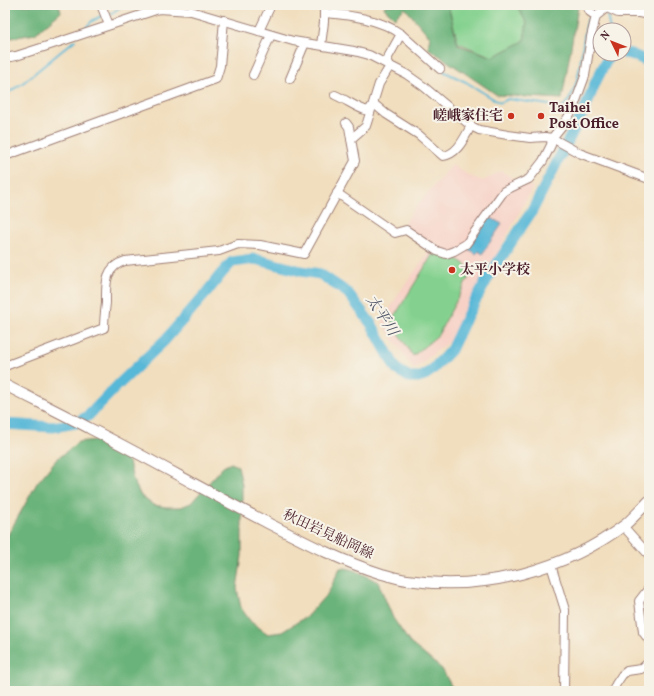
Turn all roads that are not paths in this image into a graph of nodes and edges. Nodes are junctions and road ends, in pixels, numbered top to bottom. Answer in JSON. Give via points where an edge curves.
{"nodes":[{"id":1,"x":272,"y":5,"type":"edge"},
{"id":2,"x":586,"y":5,"type":"edge"},
{"id":3,"x":608,"y":7,"type":"edge"},
{"id":4,"x":324,"y":9,"type":"edge"},
{"id":5,"x":105,"y":15,"type":"edge"},
{"id":6,"x":649,"y":15,"type":"edge"},
{"id":7,"x":596,"y":16,"type":"junction"},
{"id":8,"x":224,"y":20,"type":"junction"},
{"id":9,"x":259,"y":31,"type":"junction"},
{"id":10,"x":401,"y":34,"type":"junction"},
{"id":11,"x":271,"y":35,"type":"junction"},
{"id":12,"x":305,"y":43,"type":"junction"},
{"id":13,"x":321,"y":45,"type":"junction"},
{"id":14,"x":5,"y":58,"type":"edge"},
{"id":15,"x":390,"y":66,"type":"junction"},
{"id":16,"x":440,"y":69,"type":"dead end"},
{"id":17,"x":253,"y":75,"type":"dead end"},
{"id":18,"x":290,"y":79,"type":"dead end"},
{"id":19,"x":336,"y":95,"type":"dead end"},
{"id":20,"x":374,"y":104,"type":"junction"},
{"id":21,"x":346,"y":123,"type":"dead end"},
{"id":22,"x":471,"y":126,"type":"junction"},
{"id":23,"x":351,"y":139,"type":"junction"},
{"id":24,"x":554,"y":139,"type":"junction"},
{"id":25,"x":5,"y":156,"type":"edge"},
{"id":26,"x":649,"y":179,"type":"edge"},
{"id":27,"x":337,"y":193,"type":"junction"},
{"id":28,"x":5,"y":366,"type":"edge"},
{"id":29,"x":5,"y":385,"type":"edge"},
{"id":30,"x":649,"y":501,"type":"edge"},
{"id":31,"x":623,"y":526,"type":"junction"},
{"id":32,"x":649,"y":555,"type":"edge"},
{"id":33,"x":550,"y":565,"type":"junction"},
{"id":34,"x":649,"y":588,"type":"edge"},
{"id":35,"x":649,"y":640,"type":"edge"},
{"id":36,"x":649,"y":662,"type":"edge"},
{"id":37,"x":564,"y":691,"type":"edge"},
{"id":38,"x":613,"y":691,"type":"edge"}],
"edges":[{"from":1,"to":9,"type":"street"},
{"from":2,"to":7,"type":"street"},
{"from":3,"to":6,"type":"street","via":[[618,14]]},
{"from":3,"to":7,"type":"street"},
{"from":4,"to":10,"type":"street","via":[[388,26]]},
{"from":4,"to":13,"type":"street"},
{"from":5,"to":8,"type":"street","via":[[159,9],[191,11]]},
{"from":5,"to":14,"type":"street","via":[[85,34]]},
{"from":7,"to":24,"type":"street","via":[[585,76],[569,117]]},
{"from":8,"to":9,"type":"street"},
{"from":8,"to":25,"type":"street","via":[[220,66],[216,78]]},
{"from":9,"to":11,"type":"street"},
{"from":10,"to":15,"type":"street","via":[[387,58]]},
{"from":10,"to":16,"type":"street"},
{"from":11,"to":12,"type":"street"},
{"from":11,"to":17,"type":"street"},
{"from":12,"to":13,"type":"street"},
{"from":12,"to":18,"type":"street"},
{"from":13,"to":15,"type":"street","via":[[369,55]]},
{"from":15,"to":20,"type":"street","via":[[379,84]]},
{"from":15,"to":22,"type":"street","via":[[423,86]]},
{"from":19,"to":20,"type":"street","via":[[355,107],[368,111]]},
{"from":20,"to":22,"type":"street","via":[[420,135],[443,156],[454,151]]},
{"from":20,"to":23,"type":"street","via":[[366,126]]},
{"from":21,"to":23,"type":"street"},
{"from":22,"to":24,"type":"street","via":[[508,135],[530,138],[545,136]]},
{"from":23,"to":27,"type":"street","via":[[355,161]]},
{"from":24,"to":26,"type":"street","via":[[577,152]]},
{"from":24,"to":27,"type":"street","via":[[543,161],[529,179],[504,191],[466,244],[446,254],[436,251],[406,230],[395,232]]},
{"from":27,"to":28,"type":"street","via":[[304,254],[260,244],[238,244],[220,251],[117,263],[108,275],[106,285],[104,328]]},
{"from":29,"to":33,"type":"main road","name":"秋田岩見船岡線","via":[[322,550],[376,572],[405,580],[454,584],[503,578]]},
{"from":30,"to":31,"type":"main road","name":"秋田岩見船岡線"},
{"from":31,"to":32,"type":"street"},
{"from":31,"to":33,"type":"main road","name":"秋田岩見船岡線","via":[[580,552]]},
{"from":33,"to":37,"type":"street","via":[[565,610]]},
{"from":34,"to":35,"type":"street","via":[[639,601],[643,632]]},
{"from":36,"to":38,"type":"street","via":[[641,669],[627,671]]}]}
